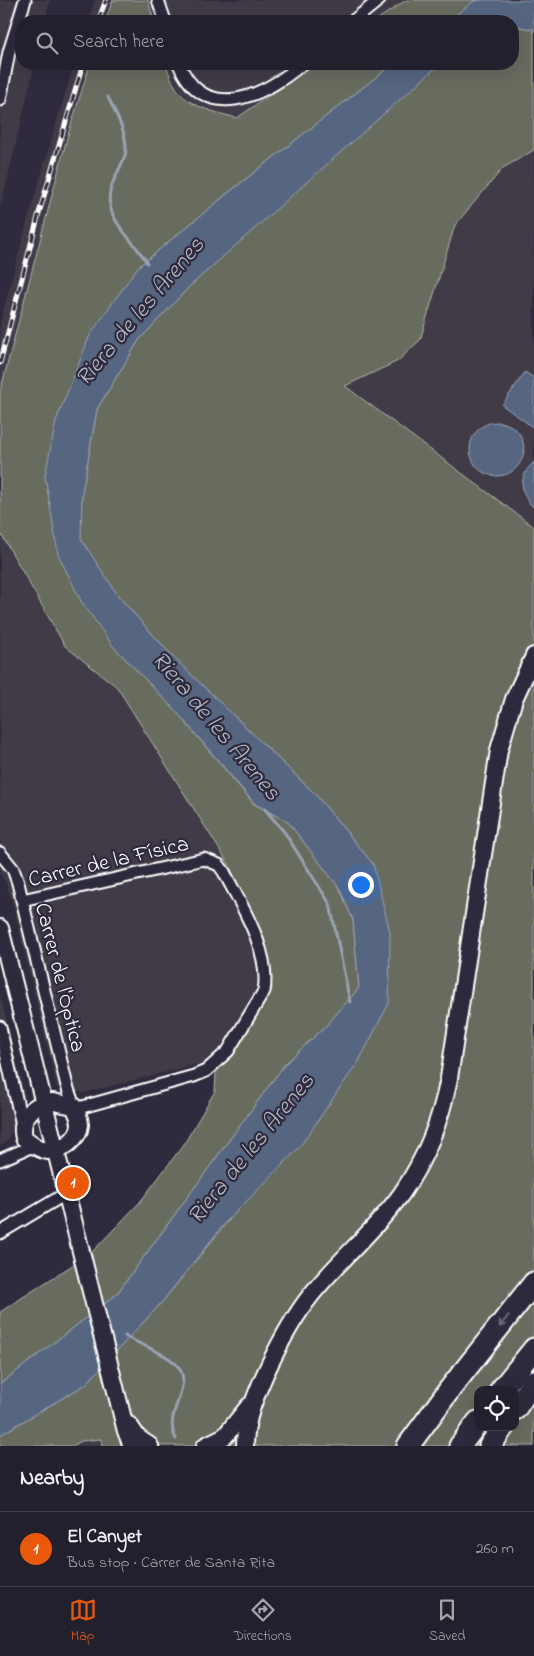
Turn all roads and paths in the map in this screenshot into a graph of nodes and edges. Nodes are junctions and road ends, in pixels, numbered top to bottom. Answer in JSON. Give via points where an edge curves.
{"nodes":[{"id":1,"x":25,"y":0,"type":"edge"},
{"id":2,"x":158,"y":0,"type":"edge"},
{"id":3,"x":379,"y":0,"type":"edge"},
{"id":4,"x":20,"y":15,"type":"edge"},
{"id":5,"x":163,"y":15,"type":"edge"},
{"id":6,"x":360,"y":15,"type":"edge"},
{"id":7,"x":15,"y":32,"type":"edge"},
{"id":8,"x":182,"y":70,"type":"edge"},
{"id":9,"x":295,"y":70,"type":"edge"},
{"id":10,"x":0,"y":100,"type":"edge"},
{"id":11,"x":534,"y":656,"type":"edge"},
{"id":12,"x":0,"y":852,"type":"edge"},
{"id":13,"x":22,"y":900,"type":"junction"},
{"id":14,"x":0,"y":928,"type":"edge"},
{"id":15,"x":0,"y":1028,"type":"edge"},
{"id":16,"x":13,"y":1085,"type":"junction"},
{"id":17,"x":57,"y":1106,"type":"junction"},
{"id":18,"x":27,"y":1136,"type":"junction"},
{"id":19,"x":56,"y":1150,"type":"junction"},
{"id":20,"x":0,"y":1160,"type":"edge"},
{"id":21,"x":67,"y":1192,"type":"junction"},
{"id":22,"x":0,"y":1233,"type":"edge"},
{"id":23,"x":534,"y":1283,"type":"edge"},
{"id":24,"x":534,"y":1348,"type":"edge"},
{"id":25,"x":534,"y":1381,"type":"edge"},
{"id":26,"x":504,"y":1386,"type":"edge"},
{"id":27,"x":253,"y":1400,"type":"junction"},
{"id":28,"x":519,"y":1403,"type":"edge"},
{"id":29,"x":121,"y":1411,"type":"junction"},
{"id":30,"x":474,"y":1427,"type":"edge"},
{"id":31,"x":500,"y":1431,"type":"edge"},
{"id":32,"x":132,"y":1446,"type":"edge"},
{"id":33,"x":150,"y":1446,"type":"edge"},
{"id":34,"x":205,"y":1446,"type":"edge"},
{"id":35,"x":246,"y":1446,"type":"edge"},
{"id":36,"x":408,"y":1446,"type":"edge"},
{"id":37,"x":460,"y":1446,"type":"edge"},
{"id":38,"x":490,"y":1446,"type":"edge"}],
"edges":[{"from":1,"to":4,"type":"street"},
{"from":2,"to":5,"type":"street"},
{"from":3,"to":6,"type":"street"},
{"from":7,"to":10,"type":"street"},
{"from":8,"to":9,"type":"street","via":[[197,90],[227,101],[259,92]]},
{"from":11,"to":27,"type":"main road","via":[[514,699],[499,750],[451,1070],[434,1134],[400,1195],[298,1312]]},
{"from":12,"to":13,"type":"street","name":"Carrer de l'Òptica","via":[[13,869]]},
{"from":13,"to":17,"type":"street","name":"Carrer de l'Òptica","via":[[67,1086]]},
{"from":13,"to":17,"type":"street","name":"Carrer de la Física","via":[[204,859],[219,865],[224,872],[258,942],[266,982],[264,991],[228,1050],[212,1066],[194,1076]]},
{"from":14,"to":17,"type":"main road"},
{"from":15,"to":16,"type":"street"},
{"from":16,"to":17,"type":"street","via":[[20,1099]]},
{"from":16,"to":18,"type":"street"},
{"from":17,"to":18,"type":"main road","via":[[24,1118]]},
{"from":17,"to":19,"type":"main road"},
{"from":17,"to":19,"type":"main road","via":[[80,1120],[78,1134]]},
{"from":18,"to":19,"type":"main road","via":[[49,1151]]},
{"from":18,"to":20,"type":"street","via":[[11,1154]]},
{"from":19,"to":21,"type":"main road"},
{"from":21,"to":22,"type":"street"},
{"from":21,"to":29,"type":"main road"},
{"from":23,"to":36,"type":"highway","one_way":true},
{"from":24,"to":26,"type":"highway"},
{"from":25,"to":28,"type":"highway"},
{"from":27,"to":34,"type":"main road","via":[[230,1431]]},
{"from":27,"to":35,"type":"main road"},
{"from":29,"to":32,"type":"main road"},
{"from":29,"to":33,"type":"main road","via":[[138,1438]]},
{"from":30,"to":37,"type":"highway"},
{"from":31,"to":38,"type":"highway"}]}
